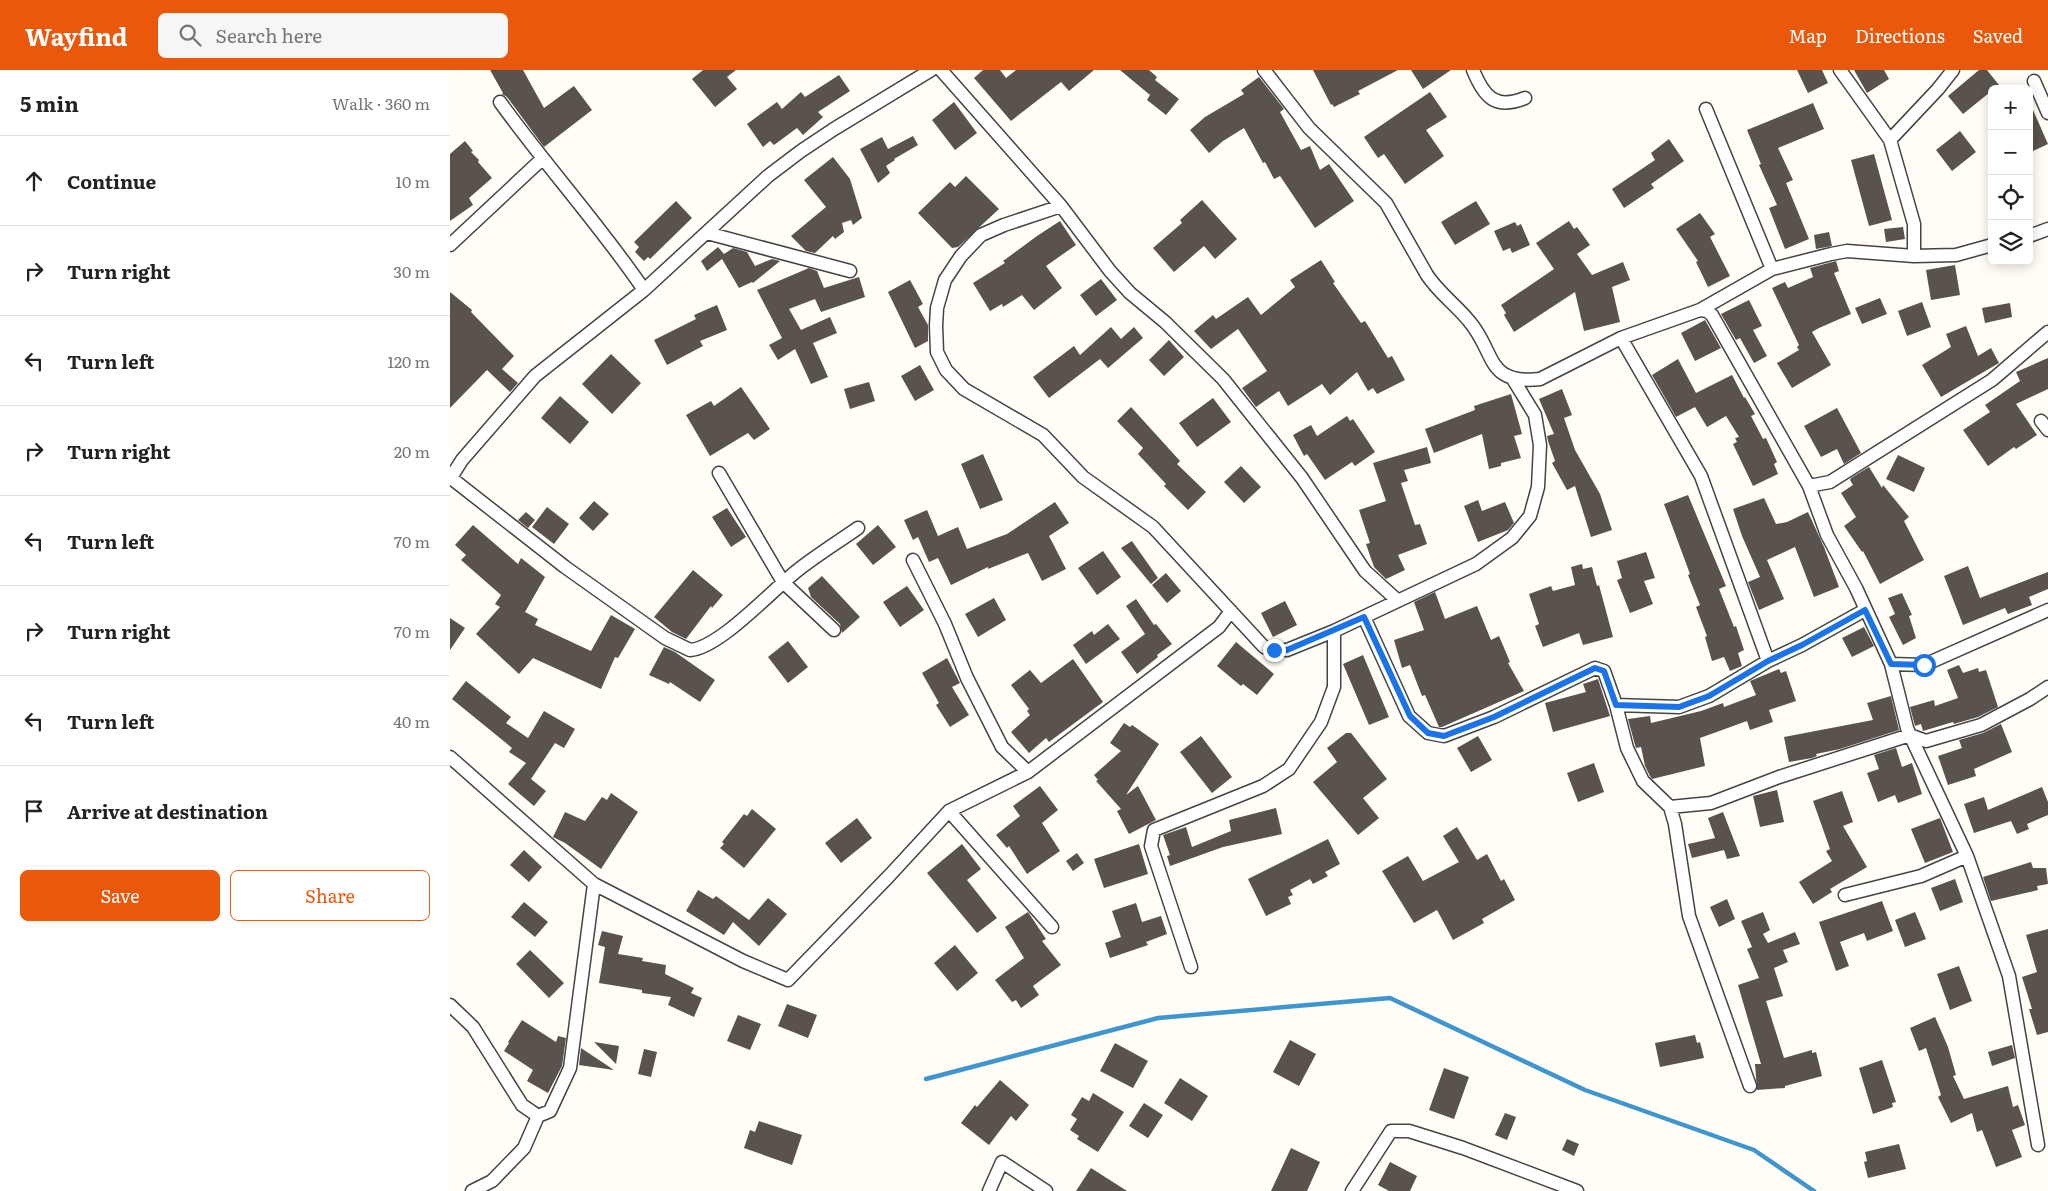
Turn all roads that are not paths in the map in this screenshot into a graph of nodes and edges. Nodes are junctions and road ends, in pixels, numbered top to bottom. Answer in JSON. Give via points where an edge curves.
{"nodes":[{"id":1,"x":931,"y":70,"type":"edge"},
{"id":2,"x":941,"y":70,"type":"edge"},
{"id":3,"x":1264,"y":70,"type":"edge"},
{"id":4,"x":1473,"y":70,"type":"edge"},
{"id":5,"x":1840,"y":70,"type":"edge"},
{"id":6,"x":1953,"y":70,"type":"edge"},
{"id":7,"x":2034,"y":81,"type":"dead end"},
{"id":8,"x":1525,"y":98,"type":"dead end"},
{"id":9,"x":500,"y":102,"type":"dead end"},
{"id":10,"x":1706,"y":109,"type":"dead end"},
{"id":11,"x":2048,"y":114,"type":"edge"},
{"id":12,"x":1890,"y":140,"type":"junction"},
{"id":13,"x":542,"y":159,"type":"junction"},
{"id":14,"x":1061,"y":206,"type":"junction"},
{"id":15,"x":2048,"y":229,"type":"edge"},
{"id":16,"x":707,"y":233,"type":"junction"},
{"id":17,"x":2033,"y":235,"type":"edge"},
{"id":18,"x":450,"y":245,"type":"edge"},
{"id":19,"x":1988,"y":246,"type":"edge"},
{"id":20,"x":1914,"y":256,"type":"junction"},
{"id":21,"x":1772,"y":268,"type":"junction"},
{"id":22,"x":850,"y":271,"type":"dead end"},
{"id":23,"x":644,"y":290,"type":"junction"},
{"id":24,"x":1700,"y":310,"type":"junction"},
{"id":25,"x":2048,"y":332,"type":"edge"},
{"id":26,"x":1621,"y":338,"type":"junction"},
{"id":27,"x":1513,"y":379,"type":"junction"},
{"id":28,"x":719,"y":473,"type":"dead end"},
{"id":29,"x":450,"y":479,"type":"edge"},
{"id":30,"x":1809,"y":486,"type":"junction"},
{"id":31,"x":858,"y":528,"type":"dead end"},
{"id":32,"x":914,"y":560,"type":"dead end"},
{"id":33,"x":784,"y":582,"type":"junction"},
{"id":34,"x":1398,"y":601,"type":"junction"},
{"id":35,"x":1865,"y":610,"type":"junction"},
{"id":36,"x":2048,"y":610,"type":"edge"},
{"id":37,"x":1231,"y":611,"type":"junction"},
{"id":38,"x":1364,"y":617,"type":"junction"},
{"id":39,"x":834,"y":630,"type":"dead end"},
{"id":40,"x":1334,"y":631,"type":"junction"},
{"id":41,"x":1768,"y":661,"type":"junction"},
{"id":42,"x":1891,"y":664,"type":"junction"},
{"id":43,"x":2048,"y":687,"type":"edge"},
{"id":44,"x":1616,"y":705,"type":"junction"},
{"id":45,"x":1910,"y":735,"type":"junction"},
{"id":46,"x":450,"y":757,"type":"edge"},
{"id":47,"x":1028,"y":772,"type":"junction"},
{"id":48,"x":1670,"y":807,"type":"junction"},
{"id":49,"x":949,"y":811,"type":"junction"},
{"id":50,"x":1967,"y":856,"type":"junction"},
{"id":51,"x":594,"y":884,"type":"junction"},
{"id":52,"x":1845,"y":895,"type":"dead end"},
{"id":53,"x":1052,"y":927,"type":"dead end"},
{"id":54,"x":1191,"y":968,"type":"dead end"},
{"id":55,"x":450,"y":1005,"type":"edge"},
{"id":56,"x":1750,"y":1086,"type":"dead end"},
{"id":57,"x":538,"y":1116,"type":"junction"},
{"id":58,"x":2038,"y":1145,"type":"dead end"},
{"id":59,"x":1357,"y":1189,"type":"edge"},
{"id":60,"x":472,"y":1191,"type":"edge"},
{"id":61,"x":988,"y":1191,"type":"edge"},
{"id":62,"x":1046,"y":1191,"type":"edge"},
{"id":63,"x":1577,"y":1191,"type":"edge"}],
"edges":[{"from":1,"to":16,"type":"street","via":[[801,151],[768,176]]},
{"from":2,"to":14,"type":"street"},
{"from":3,"to":27,"type":"street","via":[[1309,128],[1386,203],[1427,276],[1474,327],[1491,361]]},
{"from":4,"to":8,"type":"street","via":[[1483,90],[1494,101],[1512,104]]},
{"from":5,"to":12,"type":"street"},
{"from":6,"to":12,"type":"street"},
{"from":7,"to":11,"type":"street"},
{"from":9,"to":13,"type":"street"},
{"from":10,"to":21,"type":"street"},
{"from":12,"to":20,"type":"street","via":[[1914,224]]},
{"from":13,"to":18,"type":"street"},
{"from":13,"to":23,"type":"street","via":[[619,253]]},
{"from":14,"to":34,"type":"street","via":[[1130,293],[1223,379],[1302,478],[1365,571]]},
{"from":14,"to":37,"type":"street","via":[[981,235],[961,256],[945,280],[937,308],[937,352],[946,370],[964,389],[1043,434],[1083,477],[1152,527]]},
{"from":15,"to":17,"type":"street"},
{"from":16,"to":22,"type":"street"},
{"from":16,"to":23,"type":"street"},
{"from":19,"to":20,"type":"street","via":[[1956,254]]},
{"from":20,"to":21,"type":"street","via":[[1848,251]]},
{"from":21,"to":24,"type":"street"},
{"from":23,"to":29,"type":"street","via":[[536,376],[462,460]]},
{"from":24,"to":26,"type":"street"},
{"from":24,"to":30,"type":"street","via":[[1712,315]]},
{"from":25,"to":30,"type":"street","via":[[1985,385],[1830,482]]},
{"from":26,"to":27,"type":"street","via":[[1540,379]]},
{"from":26,"to":41,"type":"street","via":[[1701,476]]},
{"from":27,"to":34,"type":"street","via":[[1535,415],[1540,445],[1538,487],[1530,516],[1512,538],[1476,564]]},
{"from":28,"to":33,"type":"street"},
{"from":29,"to":33,"type":"street","via":[[565,567],[665,638],[690,650],[706,645],[729,629]]},
{"from":30,"to":35,"type":"street","via":[[1827,535]]},
{"from":31,"to":33,"type":"street"},
{"from":32,"to":47,"type":"street","via":[[1002,747]]},
{"from":33,"to":39,"type":"street"},
{"from":34,"to":38,"type":"street"},
{"from":35,"to":41,"type":"street"},
{"from":35,"to":42,"type":"street"},
{"from":36,"to":42,"type":"street","via":[[1924,665]]},
{"from":37,"to":40,"type":"street","via":[[1264,646],[1274,650],[1287,650]]},
{"from":37,"to":47,"type":"street","via":[[1219,626]]},
{"from":38,"to":40,"type":"street"},
{"from":38,"to":44,"type":"street","via":[[1410,716],[1428,733],[1444,736],[1478,723],[1595,668],[1604,671]]},
{"from":40,"to":54,"type":"street","via":[[1334,686],[1321,722],[1289,769],[1263,786],[1154,830],[1151,846]]},
{"from":41,"to":44,"type":"street","via":[[1709,696],[1679,707]]},
{"from":42,"to":45,"type":"street"},
{"from":43,"to":45,"type":"street","via":[[1981,725],[1926,741]]},
{"from":44,"to":48,"type":"street","via":[[1626,748],[1643,782]]},
{"from":45,"to":48,"type":"street","via":[[1779,777],[1711,803]]},
{"from":45,"to":50,"type":"street"},
{"from":46,"to":51,"type":"street"},
{"from":47,"to":49,"type":"street"},
{"from":48,"to":56,"type":"street","via":[[1689,916]]},
{"from":49,"to":51,"type":"street","via":[[788,980],[743,961]]},
{"from":49,"to":53,"type":"street"},
{"from":50,"to":52,"type":"street","via":[[1921,876]]},
{"from":50,"to":58,"type":"street","via":[[2009,976]]},
{"from":51,"to":57,"type":"street","via":[[570,1068],[550,1111]]},
{"from":55,"to":57,"type":"street","via":[[473,1028],[522,1105]]},
{"from":57,"to":60,"type":"street","via":[[524,1148],[492,1181]]},
{"from":59,"to":63,"type":"street","via":[[1391,1131],[1409,1131]]},
{"from":61,"to":62,"type":"street","via":[[1002,1162]]}]}
